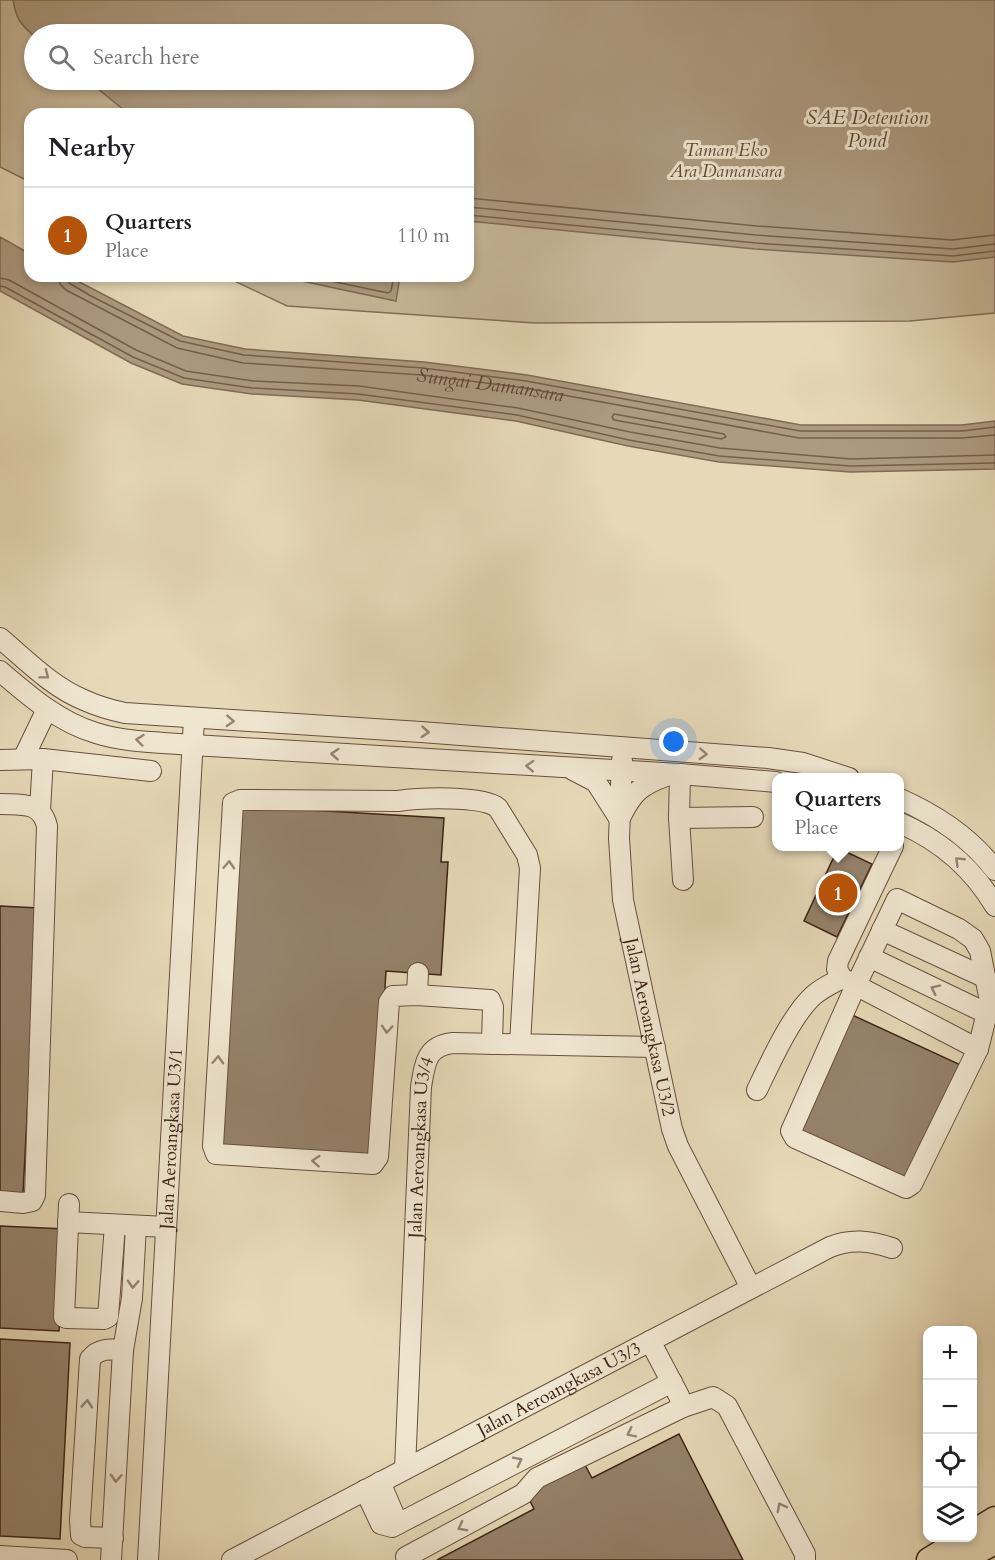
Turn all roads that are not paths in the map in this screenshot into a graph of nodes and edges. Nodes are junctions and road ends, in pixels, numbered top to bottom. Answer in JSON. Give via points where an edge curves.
{"nodes":[{"id":1,"x":0,"y":638,"type":"edge"},
{"id":2,"x":0,"y":671,"type":"edge"},
{"id":3,"x":47,"y":709,"type":"junction"},
{"id":4,"x":194,"y":719,"type":"junction"},
{"id":5,"x":193,"y":745,"type":"junction"},
{"id":6,"x":623,"y":748,"type":"junction"},
{"id":7,"x":0,"y":759,"type":"edge"},
{"id":8,"x":23,"y":759,"type":"junction"},
{"id":9,"x":43,"y":759,"type":"junction"},
{"id":10,"x":568,"y":768,"type":"junction"},
{"id":11,"x":152,"y":771,"type":"dead end"},
{"id":12,"x":621,"y":771,"type":"junction"},
{"id":13,"x":836,"y":773,"type":"edge"},
{"id":14,"x":677,"y":774,"type":"junction"},
{"id":15,"x":772,"y":782,"type":"edge"},
{"id":16,"x":906,"y":802,"type":"edge"},
{"id":17,"x":0,"y":804,"type":"edge"},
{"id":18,"x":40,"y":810,"type":"junction"},
{"id":19,"x":753,"y":817,"type":"dead end"},
{"id":20,"x":619,"y":818,"type":"junction"},
{"id":21,"x":679,"y":818,"type":"junction"},
{"id":22,"x":904,"y":829,"type":"edge"},
{"id":23,"x":891,"y":851,"type":"edge"},
{"id":24,"x":995,"y":870,"type":"edge"},
{"id":25,"x":683,"y":880,"type":"dead end"},
{"id":26,"x":873,"y":888,"type":"junction"},
{"id":27,"x":897,"y":899,"type":"junction"},
{"id":28,"x":995,"y":906,"type":"edge"},
{"id":29,"x":882,"y":930,"type":"junction"},
{"id":30,"x":869,"y":957,"type":"junction"},
{"id":31,"x":418,"y":973,"type":"dead end"},
{"id":32,"x":986,"y":978,"type":"junction"},
{"id":33,"x":849,"y":981,"type":"junction"},
{"id":34,"x":417,"y":995,"type":"junction"},
{"id":35,"x":988,"y":1014,"type":"junction"},
{"id":36,"x":492,"y":1044,"type":"junction"},
{"id":37,"x":520,"y":1044,"type":"junction"},
{"id":38,"x":655,"y":1047,"type":"junction"},
{"id":39,"x":978,"y":1049,"type":"junction"},
{"id":40,"x":757,"y":1090,"type":"dead end"},
{"id":41,"x":0,"y":1201,"type":"edge"},
{"id":42,"x":115,"y":1225,"type":"junction"},
{"id":43,"x":135,"y":1226,"type":"junction"},
{"id":44,"x":166,"y":1227,"type":"junction"},
{"id":45,"x":892,"y":1248,"type":"dead end"},
{"id":46,"x":751,"y":1288,"type":"junction"},
{"id":47,"x":650,"y":1341,"type":"junction"},
{"id":48,"x":123,"y":1350,"type":"junction"},
{"id":49,"x":672,"y":1382,"type":"junction"},
{"id":50,"x":683,"y":1407,"type":"junction"},
{"id":51,"x":405,"y":1469,"type":"junction"},
{"id":52,"x":373,"y":1486,"type":"junction"},
{"id":53,"x":995,"y":1519,"type":"edge"},
{"id":54,"x":395,"y":1526,"type":"junction"},
{"id":55,"x":977,"y":1530,"type":"edge"},
{"id":56,"x":112,"y":1539,"type":"junction"},
{"id":57,"x":958,"y":1542,"type":"edge"},
{"id":58,"x":995,"y":1542,"type":"edge"},
{"id":59,"x":0,"y":1556,"type":"edge"},
{"id":60,"x":407,"y":1559,"type":"edge"},
{"id":61,"x":67,"y":1560,"type":"edge"},
{"id":62,"x":111,"y":1560,"type":"edge"},
{"id":63,"x":148,"y":1560,"type":"edge"},
{"id":64,"x":232,"y":1560,"type":"edge"},
{"id":65,"x":805,"y":1560,"type":"edge"},
{"id":66,"x":929,"y":1560,"type":"edge"},
{"id":67,"x":961,"y":1560,"type":"edge"}],
"edges":[{"from":1,"to":4,"type":"street","one_way":true,"via":[[82,700],[125,713]]},
{"from":2,"to":3,"type":"street"},
{"from":5,"to":3,"type":"street","one_way":true,"via":[[96,733]]},
{"from":3,"to":8,"type":"street"},
{"from":4,"to":5,"type":"street","name":"Jalan Aeroangkasa U3/1"},
{"from":4,"to":6,"type":"street","one_way":true},
{"from":10,"to":5,"type":"street","one_way":true},
{"from":5,"to":44,"type":"street","name":"Jalan Aeroangkasa U3/1"},
{"from":6,"to":12,"type":"street","name":"Jalan Aeroangkasa U3/2"},
{"from":6,"to":13,"type":"street","one_way":true,"via":[[768,758]]},
{"from":7,"to":8,"type":"street"},
{"from":8,"to":9,"type":"street"},
{"from":9,"to":11,"type":"street"},
{"from":9,"to":18,"type":"street"},
{"from":10,"to":12,"type":"street"},
{"from":10,"to":20,"type":"street","via":[[596,782]]},
{"from":12,"to":14,"type":"street"},
{"from":12,"to":20,"type":"street","name":"Jalan Aeroangkasa U3/2"},
{"from":14,"to":15,"type":"street"},
{"from":14,"to":20,"type":"street","via":[[646,783],[629,799]]},
{"from":14,"to":21,"type":"street"},
{"from":16,"to":24,"type":"street","via":[[959,834],[981,851]]},
{"from":17,"to":18,"type":"street"},
{"from":18,"to":41,"type":"street","via":[[47,826],[35,1195],[32,1201],[23,1203]]},
{"from":19,"to":21,"type":"street"},
{"from":20,"to":38,"type":"street","name":"Jalan Aeroangkasa U3/2","via":[[623,900]]},
{"from":21,"to":25,"type":"street"},
{"from":28,"to":22,"type":"street","one_way":true,"via":[[977,878],[951,853]]},
{"from":23,"to":26,"type":"street"},
{"from":26,"to":27,"type":"street"},
{"from":26,"to":33,"type":"street","via":[[838,961],[837,969]]},
{"from":27,"to":29,"type":"street"},
{"from":27,"to":32,"type":"street","via":[[973,939]]},
{"from":29,"to":30,"type":"street"},
{"from":29,"to":32,"type":"street"},
{"from":30,"to":33,"type":"street"},
{"from":35,"to":30,"type":"street","one_way":true},
{"from":31,"to":34,"type":"street"},
{"from":32,"to":35,"type":"street"},
{"from":33,"to":39,"type":"street"},
{"from":33,"to":39,"type":"street","via":[[792,1127],[795,1138],[902,1188],[909,1187]]},
{"from":33,"to":40,"type":"street","via":[[816,992],[806,1002]]},
{"from":34,"to":36,"type":"street","via":[[490,1000],[494,1007]]},
{"from":34,"to":37,"type":"street","one_way":true,"via":[[393,996],[389,1002],[378,1157],[374,1164],[220,1155],[213,1150],[233,803],[398,801],[409,808],[480,801],[498,808],[527,855],[530,868]]},
{"from":35,"to":39,"type":"street"},
{"from":36,"to":37,"type":"street","name":"Jalan Aeroangkasa U3/4"},
{"from":36,"to":51,"type":"street","name":"Jalan Aeroangkasa U3/4","via":[[442,1044],[434,1049],[424,1068]]},
{"from":37,"to":38,"type":"street","name":"Jalan Aeroangkasa U3/4"},
{"from":38,"to":46,"type":"street","name":"Jalan Aeroangkasa U3/2","via":[[678,1146]]},
{"from":42,"to":42,"type":"street","via":[[108,1317],[64,1317],[68,1213]]},
{"from":42,"to":43,"type":"street"},
{"from":43,"to":44,"type":"street"},
{"from":43,"to":48,"type":"street","one_way":true,"via":[[132,1298]]},
{"from":44,"to":63,"type":"street","name":"Jalan Aeroangkasa U3/1"},
{"from":45,"to":46,"type":"street","name":"Jalan Aeroangkasa U3/3","via":[[871,1241],[841,1242]]},
{"from":46,"to":47,"type":"street","name":"Jalan Aeroangkasa U3/3"},
{"from":47,"to":49,"type":"street"},
{"from":47,"to":51,"type":"street","name":"Jalan Aeroangkasa U3/3"},
{"from":48,"to":56,"type":"street","one_way":true},
{"from":56,"to":48,"type":"street","one_way":true,"via":[[81,1535],[81,1509],[90,1359],[104,1349]]},
{"from":49,"to":50,"type":"street"},
{"from":54,"to":49,"type":"street","one_way":true},
{"from":50,"to":60,"type":"street","one_way":true,"via":[[537,1478],[523,1494]]},
{"from":65,"to":50,"type":"street","one_way":true,"via":[[728,1406],[713,1397]]},
{"from":51,"to":52,"type":"street","name":"Jalan Aeroangkasa U3/3"},
{"from":52,"to":54,"type":"street","via":[[381,1524]]},
{"from":52,"to":64,"type":"street","name":"Jalan Aeroangkasa U3/3"},
{"from":53,"to":55,"type":"main road"},
{"from":54,"to":60,"type":"street"},
{"from":56,"to":62,"type":"street"},
{"from":57,"to":66,"type":"main road"},
{"from":58,"to":67,"type":"main road"},
{"from":59,"to":61,"type":"street"}]}
